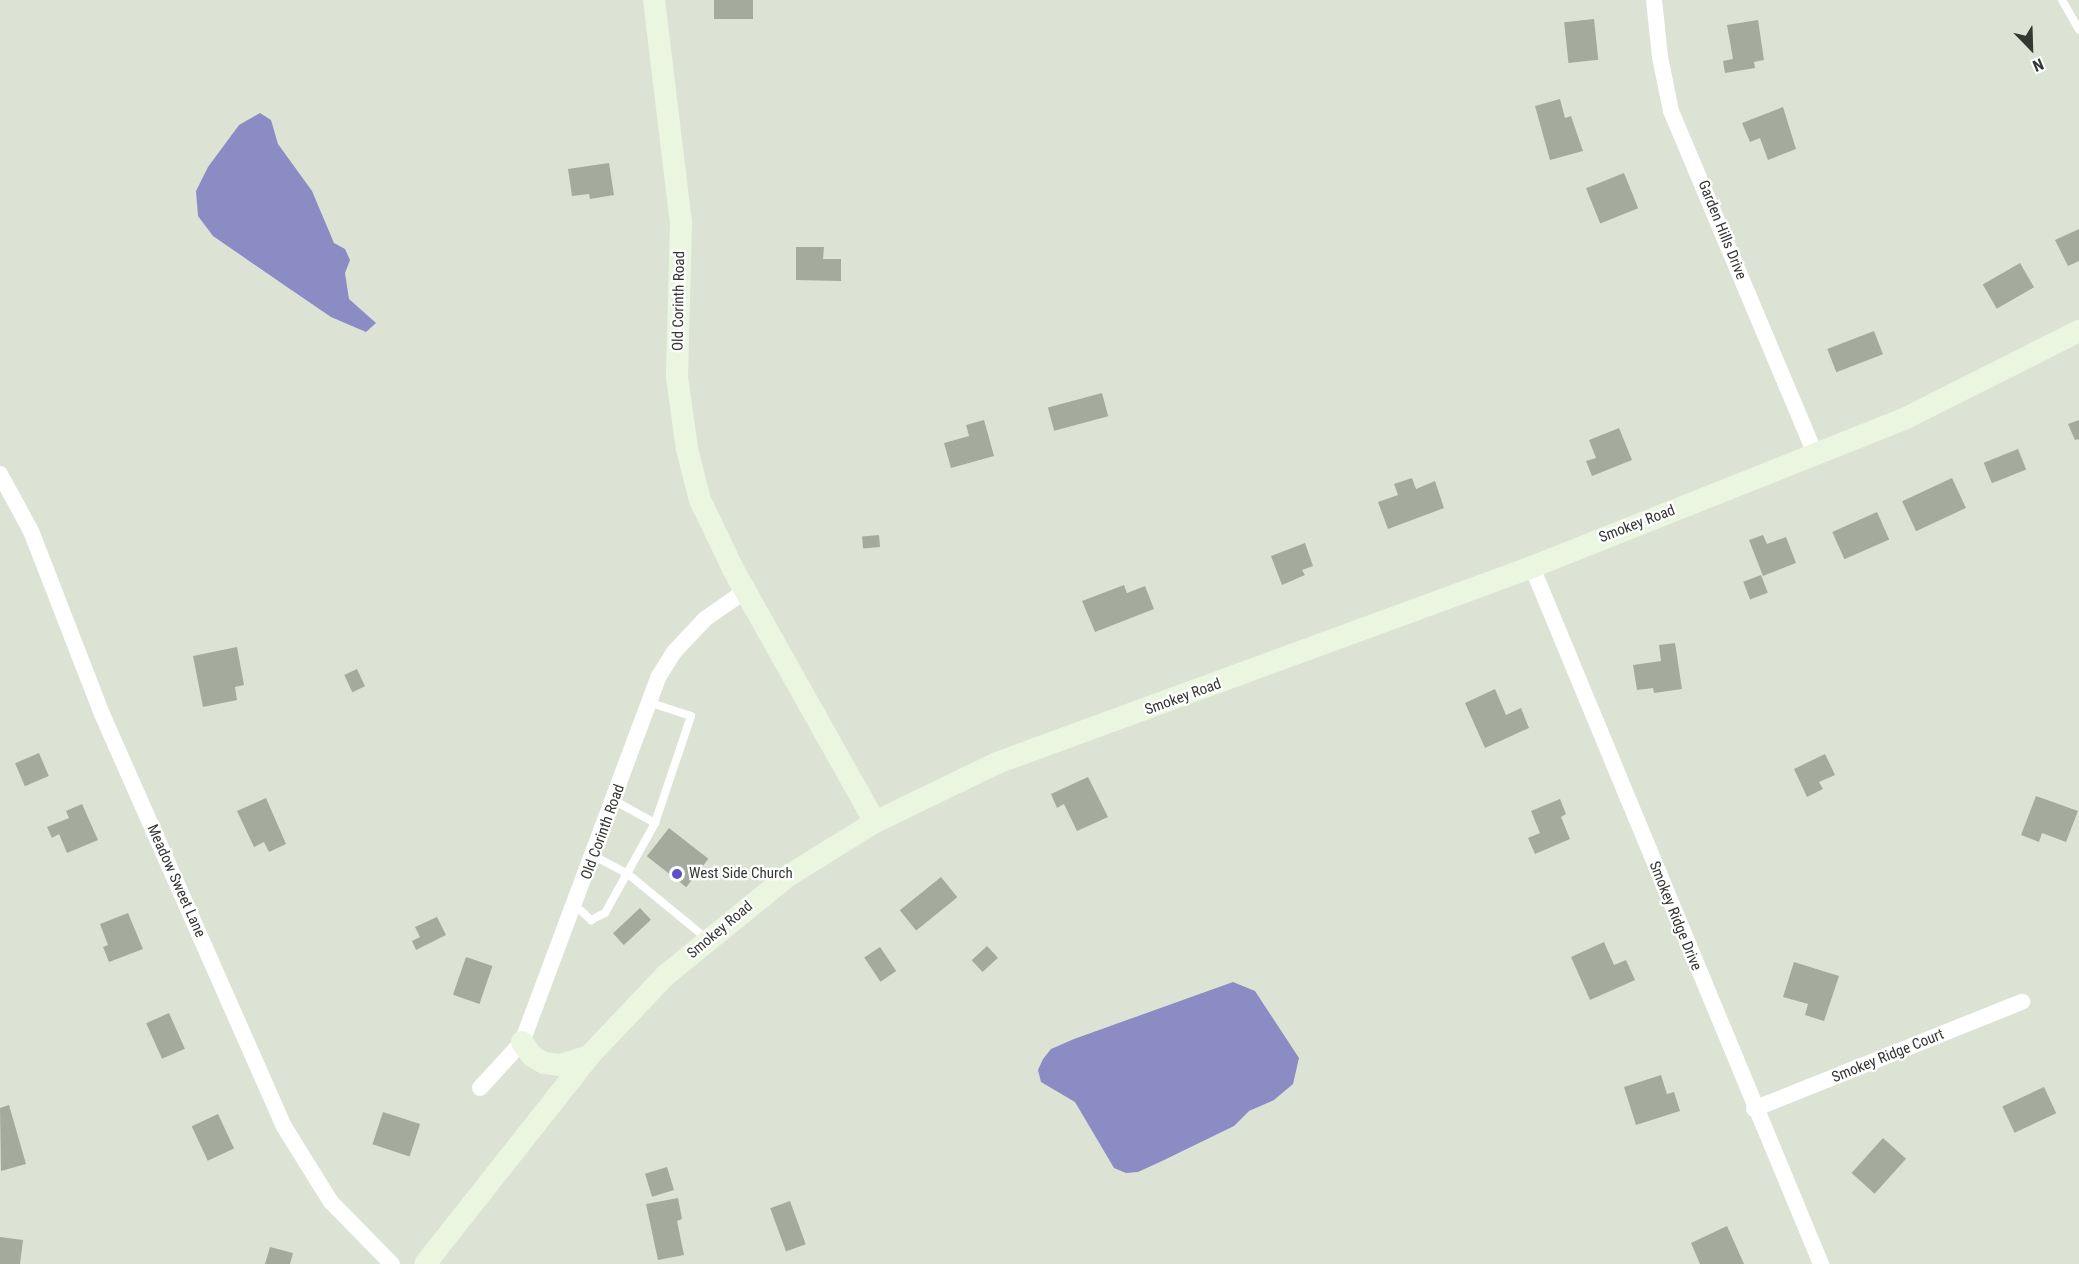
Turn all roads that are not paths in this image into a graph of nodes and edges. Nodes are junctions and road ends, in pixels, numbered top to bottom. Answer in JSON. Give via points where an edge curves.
{"nodes":[{"id":1,"x":654,"y":0,"type":"edge"},
{"id":2,"x":1654,"y":0,"type":"edge"},
{"id":3,"x":2062,"y":0,"type":"edge"},
{"id":4,"x":2079,"y":29,"type":"edge"},
{"id":5,"x":2079,"y":331,"type":"edge"},
{"id":6,"x":1815,"y":454,"type":"junction"},
{"id":7,"x":0,"y":474,"type":"edge"},
{"id":8,"x":1532,"y":567,"type":"junction"},
{"id":9,"x":745,"y":591,"type":"junction"},
{"id":10,"x":651,"y":704,"type":"junction"},
{"id":11,"x":615,"y":801,"type":"junction"},
{"id":12,"x":875,"y":822,"type":"junction"},
{"id":13,"x":655,"y":823,"type":"junction"},
{"id":14,"x":594,"y":856,"type":"junction"},
{"id":15,"x":628,"y":874,"type":"junction"},
{"id":16,"x":576,"y":906,"type":"junction"},
{"id":17,"x":708,"y":940,"type":"junction"},
{"id":18,"x":2022,"y":1002,"type":"dead end"},
{"id":19,"x":522,"y":1042,"type":"junction"},
{"id":20,"x":589,"y":1056,"type":"junction"},
{"id":21,"x":480,"y":1088,"type":"dead end"},
{"id":22,"x":1754,"y":1109,"type":"junction"},
{"id":23,"x":447,"y":1238,"type":"junction"},
{"id":24,"x":392,"y":1264,"type":"edge"},
{"id":25,"x":425,"y":1264,"type":"edge"},
{"id":26,"x":444,"y":1264,"type":"edge"},
{"id":27,"x":1821,"y":1264,"type":"edge"}],
"edges":[{"from":1,"to":9,"type":"street","name":"Old Corinth Road","via":[[681,223],[677,377],[687,449],[700,500]]},
{"from":2,"to":6,"type":"street","name":"Garden Hills Drive","via":[[1671,111]]},
{"from":3,"to":4,"type":"lane"},
{"from":5,"to":6,"type":"street","name":"Smokey Road","via":[[1906,418]]},
{"from":6,"to":8,"type":"street","name":"Smokey Road"},
{"from":7,"to":24,"type":"street","name":"Meadow Sweet Lane","via":[[31,531],[102,714],[292,1143],[331,1202]]},
{"from":8,"to":12,"type":"street","name":"Smokey Road","via":[[998,763]]},
{"from":8,"to":22,"type":"street","name":"Smokey Ridge Drive"},
{"from":9,"to":10,"type":"street","name":"Old Corinth Road","via":[[705,619],[674,652],[659,676]]},
{"from":9,"to":12,"type":"street","name":"Old Corinth Road"},
{"from":10,"to":11,"type":"street","name":"Old Corinth Road"},
{"from":10,"to":13,"type":"lane","via":[[691,717]]},
{"from":11,"to":13,"type":"lane"},
{"from":11,"to":14,"type":"street","name":"Old Corinth Road"},
{"from":12,"to":17,"type":"street","name":"Smokey Road","via":[[788,876]]},
{"from":13,"to":15,"type":"lane"},
{"from":14,"to":15,"type":"lane"},
{"from":14,"to":16,"type":"street","name":"Old Corinth Road"},
{"from":15,"to":16,"type":"lane","via":[[605,914],[591,920]]},
{"from":15,"to":17,"type":"lane"},
{"from":16,"to":19,"type":"street","name":"Old Corinth Road"},
{"from":17,"to":20,"type":"street","name":"Smokey Road","via":[[666,975]]},
{"from":18,"to":22,"type":"street","name":"Smokey Ridge Court"},
{"from":19,"to":20,"type":"street","via":[[532,1056],[544,1063],[560,1065]]},
{"from":19,"to":21,"type":"street","name":"Old Corinth Road"},
{"from":20,"to":23,"type":"street","name":"Smokey Road"},
{"from":22,"to":27,"type":"street","name":"Smokey Ridge Drive"},
{"from":23,"to":25,"type":"street","name":"Smokey Road"},
{"from":23,"to":26,"type":"street"}]}
